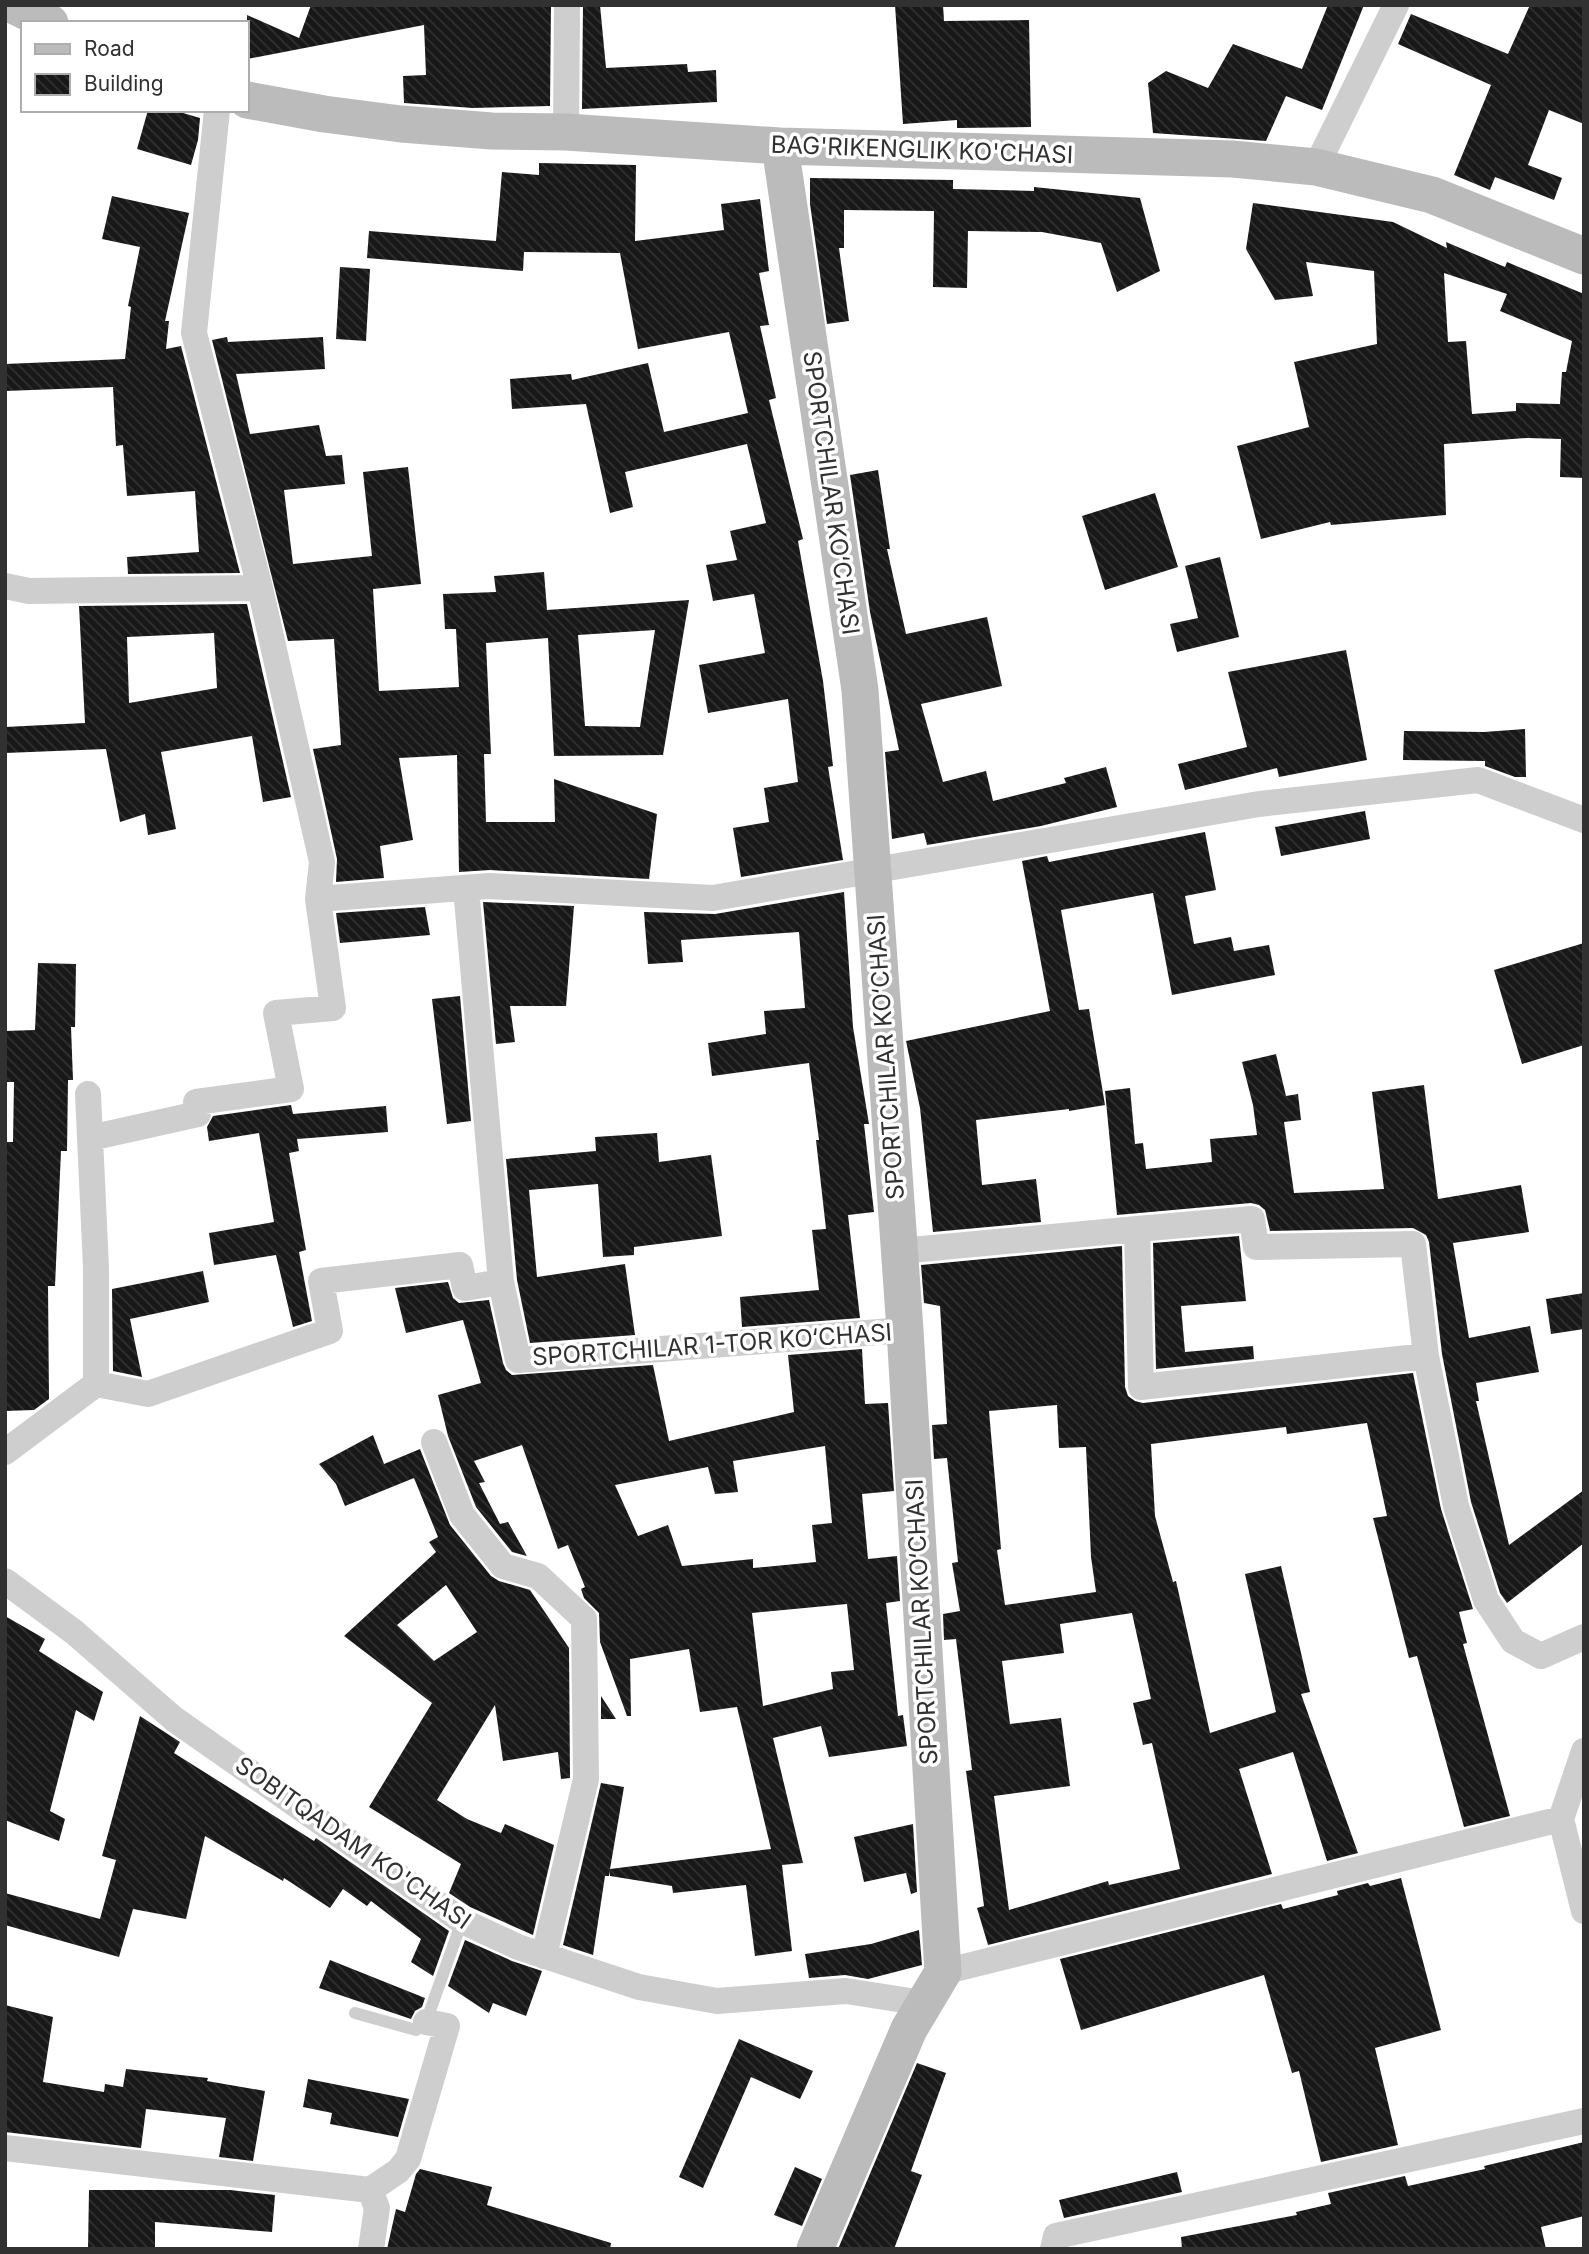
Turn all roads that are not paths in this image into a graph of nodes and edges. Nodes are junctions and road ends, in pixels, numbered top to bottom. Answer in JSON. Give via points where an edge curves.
{"nodes":[{"id":1,"x":13,"y":5,"type":"edge"},
{"id":2,"x":568,"y":5,"type":"edge"},
{"id":3,"x":1396,"y":5,"type":"edge"},
{"id":4,"x":46,"y":21,"type":"edge"},
{"id":5,"x":248,"y":100,"type":"edge"},
{"id":6,"x":217,"y":112,"type":"edge"},
{"id":7,"x":566,"y":132,"type":"junction"},
{"id":8,"x":780,"y":146,"type":"junction"},
{"id":9,"x":1316,"y":167,"type":"junction"},
{"id":10,"x":1584,"y":256,"type":"edge"},
{"id":11,"x":5,"y":586,"type":"edge"},
{"id":12,"x":260,"y":588,"type":"junction"},
{"id":13,"x":1584,"y":820,"type":"edge"},
{"id":14,"x":873,"y":871,"type":"junction"},
{"id":15,"x":466,"y":888,"type":"junction"},
{"id":16,"x":318,"y":899,"type":"junction"},
{"id":17,"x":88,"y":1094,"type":"dead end"},
{"id":18,"x":90,"y":1138,"type":"junction"},
{"id":19,"x":1137,"y":1229,"type":"junction"},
{"id":20,"x":900,"y":1251,"type":"junction"},
{"id":21,"x":500,"y":1274,"type":"junction"},
{"id":22,"x":905,"y":1330,"type":"junction"},
{"id":23,"x":1426,"y":1356,"type":"junction"},
{"id":24,"x":96,"y":1384,"type":"junction"},
{"id":25,"x":435,"y":1442,"type":"dead end"},
{"id":26,"x":5,"y":1452,"type":"edge"},
{"id":27,"x":5,"y":1581,"type":"edge"},
{"id":28,"x":1584,"y":1637,"type":"edge"},
{"id":29,"x":1582,"y":1764,"type":"edge"},
{"id":30,"x":1561,"y":1819,"type":"junction"},
{"id":31,"x":1584,"y":1911,"type":"edge"},
{"id":32,"x":462,"y":1921,"type":"junction"},
{"id":33,"x":544,"y":1956,"type":"junction"},
{"id":34,"x":943,"y":1972,"type":"junction"},
{"id":35,"x":923,"y":2003,"type":"junction"},
{"id":36,"x":355,"y":2013,"type":"dead end"},
{"id":37,"x":426,"y":2022,"type":"junction"},
{"id":38,"x":1584,"y":2122,"type":"edge"},
{"id":39,"x":5,"y":2148,"type":"edge"},
{"id":40,"x":370,"y":2190,"type":"junction"},
{"id":41,"x":371,"y":2249,"type":"edge"},
{"id":42,"x":814,"y":2249,"type":"edge"},
{"id":43,"x":1053,"y":2249,"type":"edge"}],
"edges":[{"from":1,"to":4,"type":"street"},
{"from":2,"to":7,"type":"street"},
{"from":3,"to":9,"type":"street"},
{"from":5,"to":7,"type":"street","name":"BAG'RIKENGLIK KO'CHASI","via":[[401,124]]},
{"from":6,"to":12,"type":"street","via":[[194,332]]},
{"from":7,"to":8,"type":"street","name":"BAG'RIKENGLIK KO'CHASI"},
{"from":8,"to":9,"type":"street","name":"BAG'RIKENGLIK KO'CHASI","via":[[1233,159]]},
{"from":8,"to":14,"type":"street","name":"SPORTCHILAR KO‘CHASI","via":[[860,690]]},
{"from":9,"to":10,"type":"street","name":"BAG'RIKENGLIK KO'CHASI","via":[[1432,195]]},
{"from":11,"to":12,"type":"street","via":[[29,591]]},
{"from":12,"to":16,"type":"street","via":[[322,862]]},
{"from":13,"to":14,"type":"street","via":[[1478,780],[1258,804]]},
{"from":14,"to":15,"type":"street","via":[[713,898]]},
{"from":14,"to":20,"type":"street","name":"SPORTCHILAR KO‘CHASI"},
{"from":15,"to":16,"type":"street"},
{"from":15,"to":21,"type":"street"},
{"from":16,"to":18,"type":"street","via":[[333,1008],[276,1013],[291,1088],[196,1102],[198,1114]]},
{"from":17,"to":18,"type":"street"},
{"from":18,"to":24,"type":"street"},
{"from":19,"to":20,"type":"street"},
{"from":19,"to":23,"type":"street","via":[[1252,1219],[1256,1247],[1413,1244]]},
{"from":19,"to":23,"type":"street","via":[[1142,1387]]},
{"from":20,"to":22,"type":"street","name":"SPORTCHILAR KO‘CHASI"},
{"from":21,"to":22,"type":"street","name":"SPORTCHILAR 1-TOR KO‘CHASI","via":[[518,1360]]},
{"from":21,"to":24,"type":"street","via":[[465,1288],[460,1265],[321,1282],[330,1331],[148,1394]]},
{"from":22,"to":34,"type":"street","name":"SPORTCHILAR KO‘CHASI"},
{"from":23,"to":28,"type":"street","via":[[1456,1506],[1486,1600],[1513,1641],[1541,1656]]},
{"from":24,"to":26,"type":"street"},
{"from":25,"to":33,"type":"street","via":[[462,1515],[503,1566],[538,1576],[584,1619],[586,1779]]},
{"from":27,"to":32,"type":"street","name":"SOBITQADAM KO'CHASI","via":[[74,1632],[174,1719]]},
{"from":29,"to":30,"type":"street"},
{"from":30,"to":31,"type":"street"},
{"from":30,"to":34,"type":"street"},
{"from":32,"to":33,"type":"street","name":"SOBITQADAM KO'CHASI"},
{"from":32,"to":37,"type":"lane"},
{"from":33,"to":35,"type":"street","name":"SOBITQADAM KO'CHASI","via":[[639,1987],[717,2001],[846,1991]]},
{"from":34,"to":35,"type":"street"},
{"from":35,"to":42,"type":"street"},
{"from":36,"to":37,"type":"lane","via":[[416,2030]]},
{"from":37,"to":40,"type":"street","via":[[447,2026],[408,2159]]},
{"from":38,"to":43,"type":"street","via":[[1056,2236]]},
{"from":39,"to":40,"type":"street"},
{"from":40,"to":41,"type":"street","via":[[377,2208]]}]}
